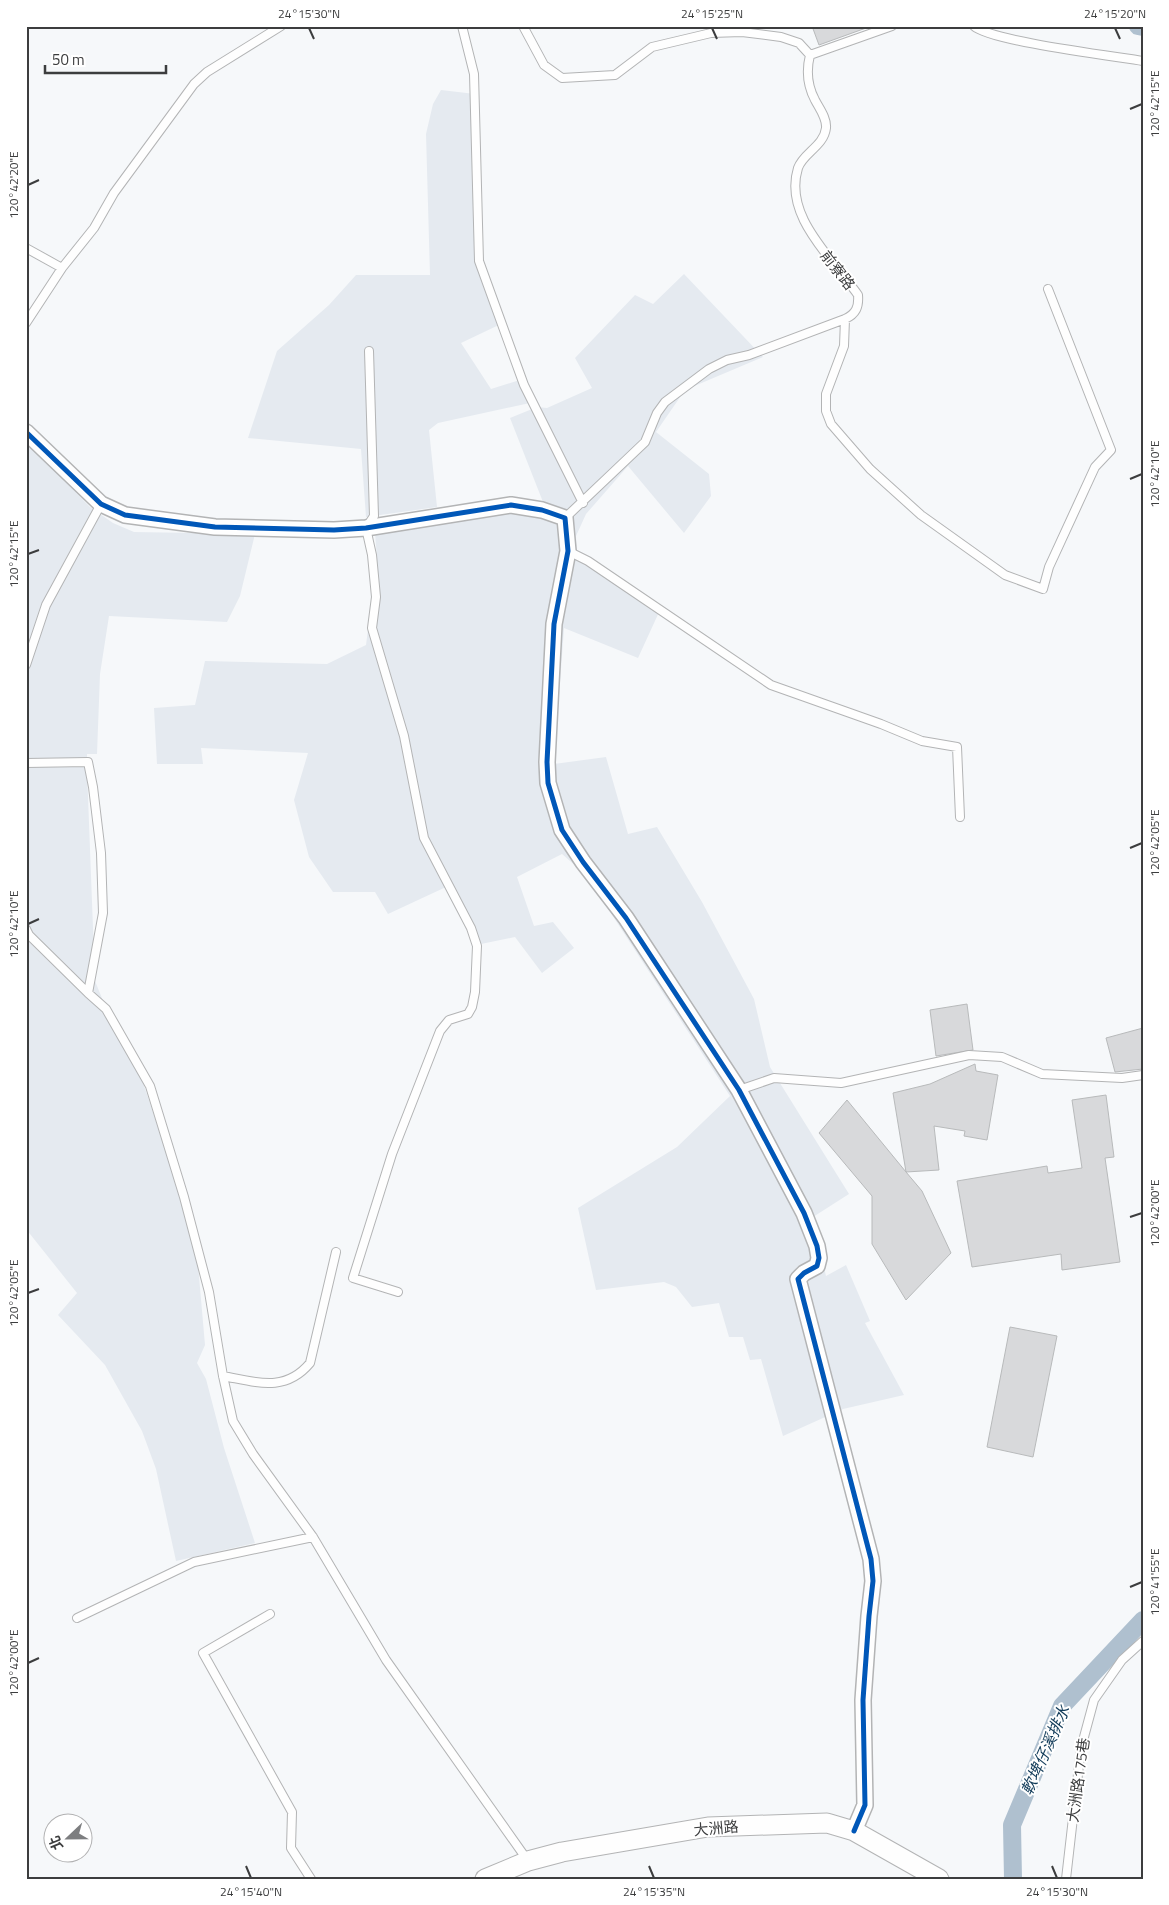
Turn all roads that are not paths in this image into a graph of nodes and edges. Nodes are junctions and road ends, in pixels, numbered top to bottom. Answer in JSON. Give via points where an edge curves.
{"nodes":[{"id":1,"x":281,"y":26,"type":"edge"},
{"id":2,"x":462,"y":26,"type":"edge"},
{"id":3,"x":523,"y":26,"type":"edge"},
{"id":4,"x":892,"y":26,"type":"edge"},
{"id":5,"x":974,"y":26,"type":"edge"},
{"id":6,"x":810,"y":55,"type":"junction"},
{"id":7,"x":1143,"y":61,"type":"edge"},
{"id":8,"x":26,"y":248,"type":"edge"},
{"id":9,"x":62,"y":268,"type":"junction"},
{"id":10,"x":1048,"y":289,"type":"dead end"},
{"id":11,"x":846,"y":319,"type":"junction"},
{"id":12,"x":26,"y":323,"type":"edge"},
{"id":13,"x":370,"y":351,"type":"dead end"},
{"id":14,"x":26,"y":432,"type":"edge"},
{"id":15,"x":583,"y":503,"type":"junction"},
{"id":16,"x":101,"y":504,"type":"junction"},
{"id":17,"x":565,"y":518,"type":"junction"},
{"id":18,"x":366,"y":528,"type":"junction"},
{"id":19,"x":568,"y":551,"type":"junction"},
{"id":20,"x":26,"y":665,"type":"edge"},
{"id":21,"x":26,"y":763,"type":"edge"},
{"id":22,"x":960,"y":817,"type":"dead end"},
{"id":23,"x":26,"y":929,"type":"edge"},
{"id":24,"x":88,"y":993,"type":"junction"},
{"id":25,"x":1143,"y":1075,"type":"edge"},
{"id":26,"x":739,"y":1090,"type":"junction"},
{"id":27,"x":336,"y":1252,"type":"dead end"},
{"id":28,"x":398,"y":1292,"type":"dead end"},
{"id":29,"x":223,"y":1376,"type":"junction"},
{"id":30,"x":313,"y":1537,"type":"junction"},
{"id":31,"x":270,"y":1614,"type":"dead end"},
{"id":32,"x":77,"y":1618,"type":"dead end"},
{"id":33,"x":1143,"y":1641,"type":"edge"},
{"id":34,"x":854,"y":1831,"type":"junction"},
{"id":35,"x":528,"y":1861,"type":"junction"},
{"id":36,"x":311,"y":1879,"type":"edge"},
{"id":37,"x":485,"y":1879,"type":"edge"},
{"id":38,"x":939,"y":1879,"type":"edge"},
{"id":39,"x":1066,"y":1879,"type":"edge"}],
"edges":[{"from":1,"to":9,"type":"lane","via":[[207,72],[194,84],[114,193],[94,228]]},
{"from":2,"to":15,"type":"lane","via":[[474,74],[479,261],[524,385]]},
{"from":3,"to":6,"type":"lane","via":[[544,65],[562,78],[615,75],[652,48],[712,33],[742,32],[781,37],[799,42]]},
{"from":4,"to":6,"type":"lane"},
{"from":5,"to":7,"type":"lane","via":[[979,31],[1012,39]]},
{"from":6,"to":11,"type":"lane","name":"前寮路","via":[[808,84],[826,126],[823,138],[799,166],[797,198],[812,235],[858,296],[855,312]]},
{"from":8,"to":9,"type":"lane"},
{"from":9,"to":12,"type":"lane"},
{"from":10,"to":11,"type":"lane","via":[[1111,450],[1095,467],[1042,589],[1004,575],[921,515],[870,470],[831,424],[826,411],[826,394],[844,346]]},
{"from":11,"to":15,"type":"lane","via":[[709,369],[665,402],[645,442]]},
{"from":13,"to":18,"type":"lane","via":[[374,516]]},
{"from":14,"to":16,"type":"street"},
{"from":15,"to":17,"type":"lane"},
{"from":16,"to":18,"type":"street","via":[[125,515],[215,527]]},
{"from":16,"to":20,"type":"lane","via":[[46,604]]},
{"from":17,"to":18,"type":"street","via":[[511,505]]},
{"from":17,"to":19,"type":"street"},
{"from":18,"to":28,"type":"lane","via":[[376,597],[372,628],[404,736],[424,838],[471,928],[477,946],[472,1007],[468,1014],[449,1020],[440,1030],[392,1154],[353,1278]]},
{"from":19,"to":22,"type":"lane","via":[[588,561],[771,685],[922,741],[957,748]]},
{"from":19,"to":26,"type":"street","via":[[554,624],[547,762],[548,783],[562,830],[626,918]]},
{"from":21,"to":24,"type":"lane","via":[[88,762],[101,853],[103,913]]},
{"from":23,"to":24,"type":"lane"},
{"from":24,"to":29,"type":"lane","via":[[106,1009],[150,1086],[206,1282]]},
{"from":25,"to":26,"type":"lane","via":[[1122,1078],[1042,1074],[1002,1057],[969,1055],[841,1083],[774,1078]]},
{"from":26,"to":34,"type":"street","via":[[804,1213],[817,1246],[817,1266],[798,1279],[871,1560],[874,1582],[868,1616],[863,1700],[865,1805]]},
{"from":27,"to":29,"type":"lane","via":[[310,1364],[289,1380],[272,1384]]},
{"from":29,"to":30,"type":"lane","via":[[233,1421],[252,1454]]},
{"from":30,"to":32,"type":"lane","via":[[194,1562]]},
{"from":30,"to":35,"type":"lane","via":[[386,1660]]},
{"from":31,"to":36,"type":"lane","via":[[203,1653],[292,1812],[291,1848]]},
{"from":33,"to":39,"type":"lane","name":"大洲路175巷","via":[[1122,1660],[1094,1700],[1080,1748]]},
{"from":34,"to":35,"type":"street","name":"大洲路","via":[[827,1823],[708,1827],[562,1852]]},
{"from":34,"to":38,"type":"street","name":"大洲路"},
{"from":35,"to":37,"type":"street","name":"大洲路"}]}
